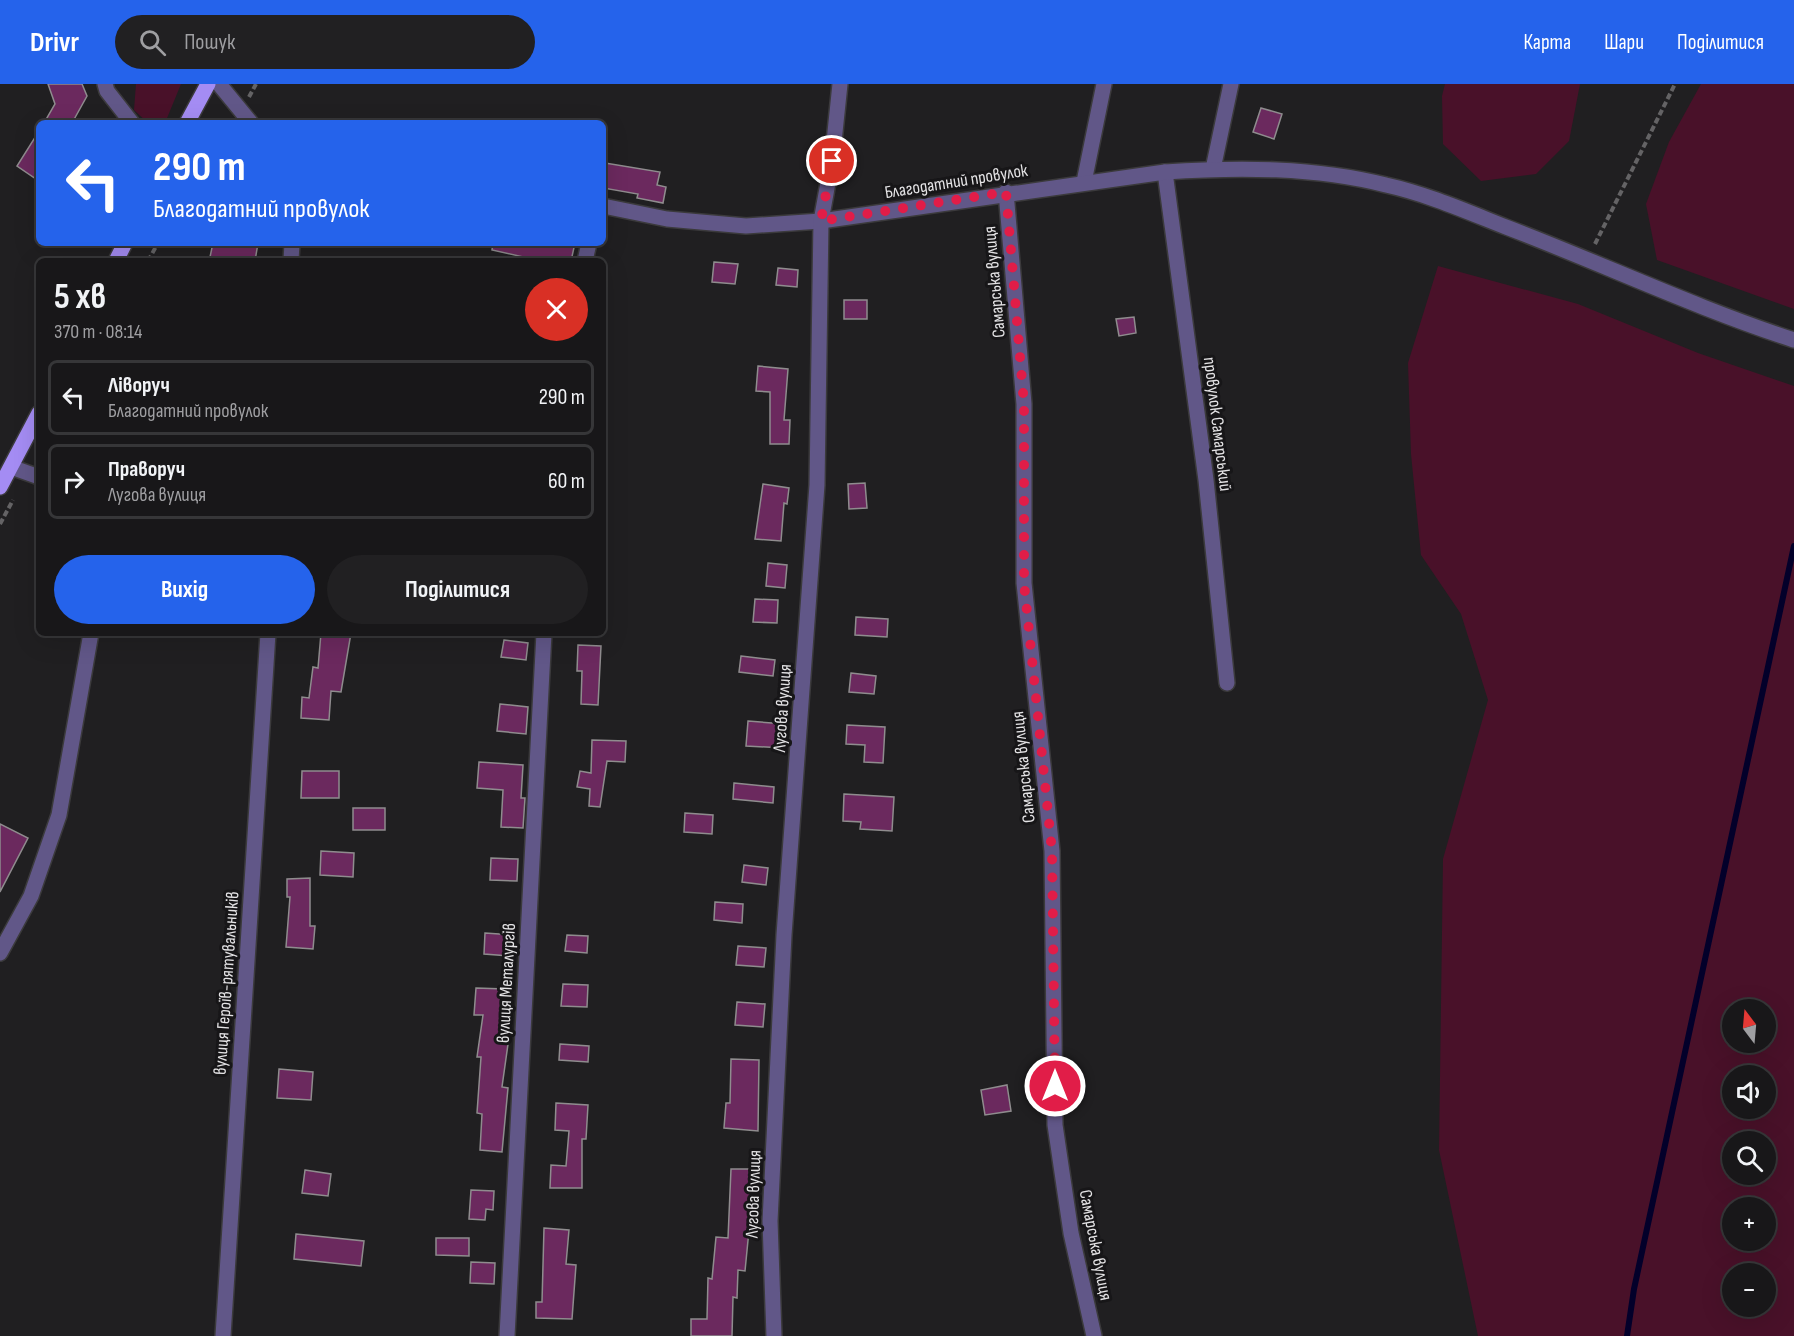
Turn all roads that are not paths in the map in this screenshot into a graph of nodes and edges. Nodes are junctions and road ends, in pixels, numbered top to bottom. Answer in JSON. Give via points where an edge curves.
{"nodes":[{"id":1,"x":105,"y":84,"type":"edge"},
{"id":2,"x":208,"y":84,"type":"edge"},
{"id":3,"x":219,"y":84,"type":"edge"},
{"id":4,"x":840,"y":84,"type":"edge"},
{"id":5,"x":1104,"y":84,"type":"edge"},
{"id":6,"x":1231,"y":84,"type":"edge"},
{"id":7,"x":130,"y":120,"type":"edge"},
{"id":8,"x":189,"y":120,"type":"edge"},
{"id":9,"x":249,"y":120,"type":"edge"},
{"id":10,"x":1213,"y":169,"type":"junction"},
{"id":11,"x":1165,"y":172,"type":"junction"},
{"id":12,"x":1084,"y":182,"type":"junction"},
{"id":13,"x":1006,"y":192,"type":"junction"},
{"id":14,"x":606,"y":207,"type":"edge"},
{"id":15,"x":821,"y":221,"type":"junction"},
{"id":16,"x":1794,"y":340,"type":"edge"},
{"id":17,"x":36,"y":419,"type":"edge"},
{"id":18,"x":11,"y":467,"type":"junction"},
{"id":19,"x":36,"y":476,"type":"edge"},
{"id":20,"x":0,"y":487,"type":"edge"},
{"id":21,"x":90,"y":636,"type":"edge"},
{"id":22,"x":268,"y":636,"type":"edge"},
{"id":23,"x":544,"y":636,"type":"edge"},
{"id":24,"x":1227,"y":683,"type":"dead end"},
{"id":25,"x":0,"y":953,"type":"edge"},
{"id":26,"x":223,"y":1336,"type":"edge"},
{"id":27,"x":507,"y":1336,"type":"edge"},
{"id":28,"x":774,"y":1336,"type":"edge"},
{"id":29,"x":1094,"y":1336,"type":"edge"}],
"edges":[{"from":1,"to":7,"type":"street"},
{"from":2,"to":8,"type":"main road"},
{"from":3,"to":9,"type":"street"},
{"from":4,"to":15,"type":"street","name":"Лугова вулиця"},
{"from":5,"to":12,"type":"street"},
{"from":6,"to":10,"type":"street"},
{"from":10,"to":11,"type":"street","name":"Благодатний провулок"},
{"from":10,"to":16,"type":"street","name":"Благодатний провулок","via":[[1292,171],[1386,184],[1588,258],[1736,321]]},
{"from":11,"to":12,"type":"street","name":"Благодатний провулок"},
{"from":11,"to":24,"type":"street","name":"провулок Самарський","via":[[1206,480]]},
{"from":12,"to":13,"type":"street","name":"Благодатний провулок"},
{"from":13,"to":15,"type":"street","name":"Благодатний провулок"},
{"from":13,"to":29,"type":"street","name":"Самарська вулиця","via":[[1024,404],[1024,583],[1052,851],[1055,1125],[1071,1233]]},
{"from":14,"to":15,"type":"street","name":"Благодатний провулок","via":[[667,219],[746,226]]},
{"from":15,"to":28,"type":"street","name":"Лугова вулиця","via":[[817,484],[784,935],[770,1221]]},
{"from":17,"to":18,"type":"main road"},
{"from":18,"to":19,"type":"street"},
{"from":18,"to":20,"type":"main road"},
{"from":21,"to":25,"type":"street","via":[[59,815],[31,896]]},
{"from":22,"to":26,"type":"street","name":"вулиця Героїв-рятувальників"},
{"from":23,"to":27,"type":"street","name":"вулиця Металургів"}]}
